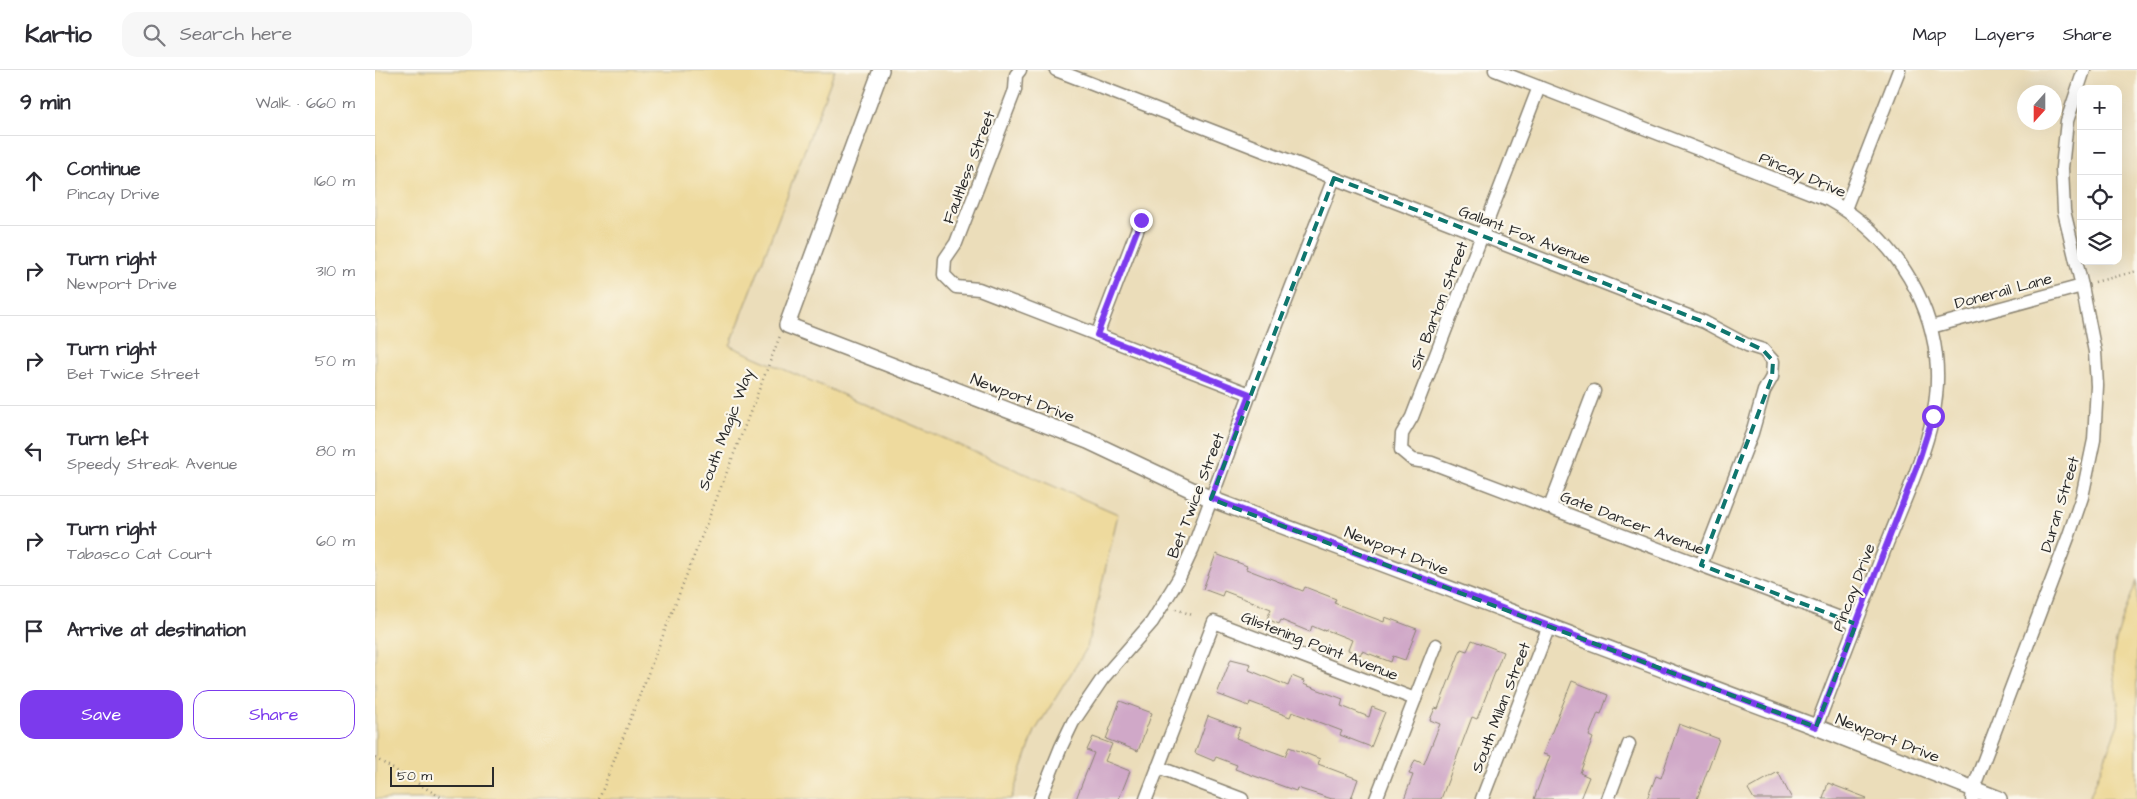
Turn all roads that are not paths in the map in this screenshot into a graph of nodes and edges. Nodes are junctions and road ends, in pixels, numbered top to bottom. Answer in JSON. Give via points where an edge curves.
{"nodes":[{"id":1,"x":881,"y":70,"type":"edge"},
{"id":2,"x":1020,"y":70,"type":"edge"},
{"id":3,"x":1056,"y":70,"type":"edge"},
{"id":4,"x":1495,"y":70,"type":"edge"},
{"id":5,"x":1899,"y":70,"type":"edge"},
{"id":6,"x":2084,"y":70,"type":"edge"},
{"id":7,"x":1539,"y":87,"type":"junction"},
{"id":8,"x":1334,"y":178,"type":"junction"},
{"id":9,"x":1845,"y":209,"type":"junction"},
{"id":10,"x":1141,"y":220,"type":"dead end"},
{"id":11,"x":1483,"y":236,"type":"junction"},
{"id":12,"x":2083,"y":286,"type":"junction"},
{"id":13,"x":1931,"y":326,"type":"junction"},
{"id":14,"x":1097,"y":335,"type":"junction"},
{"id":15,"x":1595,"y":391,"type":"dead end"},
{"id":16,"x":1250,"y":394,"type":"junction"},
{"id":17,"x":1401,"y":450,"type":"joint"},
{"id":18,"x":1211,"y":498,"type":"junction"},
{"id":19,"x":1550,"y":508,"type":"junction"},
{"id":20,"x":1701,"y":565,"type":"junction"},
{"id":21,"x":1856,"y":624,"type":"junction"},
{"id":22,"x":1549,"y":626,"type":"junction"},
{"id":23,"x":1435,"y":644,"type":"dead end"},
{"id":24,"x":1415,"y":699,"type":"junction"},
{"id":25,"x":1816,"y":727,"type":"junction"},
{"id":26,"x":1629,"y":744,"type":"dead end"},
{"id":27,"x":1158,"y":767,"type":"junction"},
{"id":28,"x":1972,"y":794,"type":"edge"},
{"id":29,"x":1040,"y":799,"type":"edge"},
{"id":30,"x":1146,"y":799,"type":"edge"},
{"id":31,"x":1242,"y":799,"type":"edge"},
{"id":32,"x":1376,"y":799,"type":"edge"},
{"id":33,"x":1482,"y":799,"type":"edge"},
{"id":34,"x":1608,"y":799,"type":"edge"},
{"id":35,"x":1961,"y":799,"type":"edge"},
{"id":36,"x":1999,"y":799,"type":"edge"}],
"edges":[{"from":1,"to":18,"type":"street","name":"Newport Drive","via":[[787,324],[1088,441]]},
{"from":2,"to":14,"type":"street","name":"Faultless Street","via":[[956,243],[945,259],[944,275],[956,287],[979,289]]},
{"from":3,"to":8,"type":"street","name":"Gallant Fox Avenue"},
{"from":4,"to":7,"type":"street","name":"Pincay Drive"},
{"from":5,"to":9,"type":"street"},
{"from":6,"to":12,"type":"street","name":"Duran Street","via":[[2067,121],[2061,168],[2064,211]]},
{"from":7,"to":9,"type":"street","name":"Pincay Drive","via":[[1799,187]]},
{"from":7,"to":11,"type":"street","name":"Sir Barton Street"},
{"from":8,"to":11,"type":"street","name":"Gallant Fox Avenue"},
{"from":8,"to":16,"type":"street","name":"Bet Twice Street"},
{"from":9,"to":13,"type":"street","name":"Pincay Drive","via":[[1868,226],[1889,248],[1922,301]]},
{"from":10,"to":14,"type":"street"},
{"from":11,"to":17,"type":"street","name":"Sir Barton Street","via":[[1412,417],[1402,434]]},
{"from":11,"to":20,"type":"street","name":"Gallant Fox Avenue","via":[[1704,322],[1747,346],[1763,350],[1773,361],[1772,376],[1764,391],[1752,433]]},
{"from":12,"to":13,"type":"street","name":"Donerail Lane"},
{"from":12,"to":28,"type":"street","name":"Duran Street","via":[[2095,352],[2097,386],[2089,470],[2069,535]]},
{"from":13,"to":21,"type":"street","name":"Pincay Drive","via":[[1937,373],[1933,416]]},
{"from":14,"to":16,"type":"street"},
{"from":15,"to":19,"type":"street"},
{"from":16,"to":18,"type":"street","name":"Bet Twice Street"},
{"from":17,"to":19,"type":"street","name":"Gate Dancer Avenue","via":[[1413,460],[1432,463]]},
{"from":18,"to":22,"type":"street","name":"Newport Drive"},
{"from":18,"to":29,"type":"street","name":"Bet Twice Street","via":[[1179,578],[1152,622],[1103,678],[1073,722]]},
{"from":19,"to":20,"type":"street","name":"Gate Dancer Avenue"},
{"from":20,"to":21,"type":"street","name":"Gate Dancer Avenue"},
{"from":21,"to":25,"type":"street","name":"Pincay Drive"},
{"from":22,"to":25,"type":"street","name":"Newport Drive"},
{"from":22,"to":33,"type":"street","name":"South Milan Street"},
{"from":23,"to":24,"type":"street"},
{"from":24,"to":27,"type":"street","name":"Glistening Point Avenue","via":[[1214,622]]},
{"from":24,"to":32,"type":"street"},
{"from":25,"to":28,"type":"street","name":"Newport Drive"},
{"from":26,"to":34,"type":"street"},
{"from":27,"to":30,"type":"street"},
{"from":27,"to":31,"type":"street"},
{"from":28,"to":35,"type":"street"},
{"from":28,"to":36,"type":"street","name":"Newport Drive"}]}
